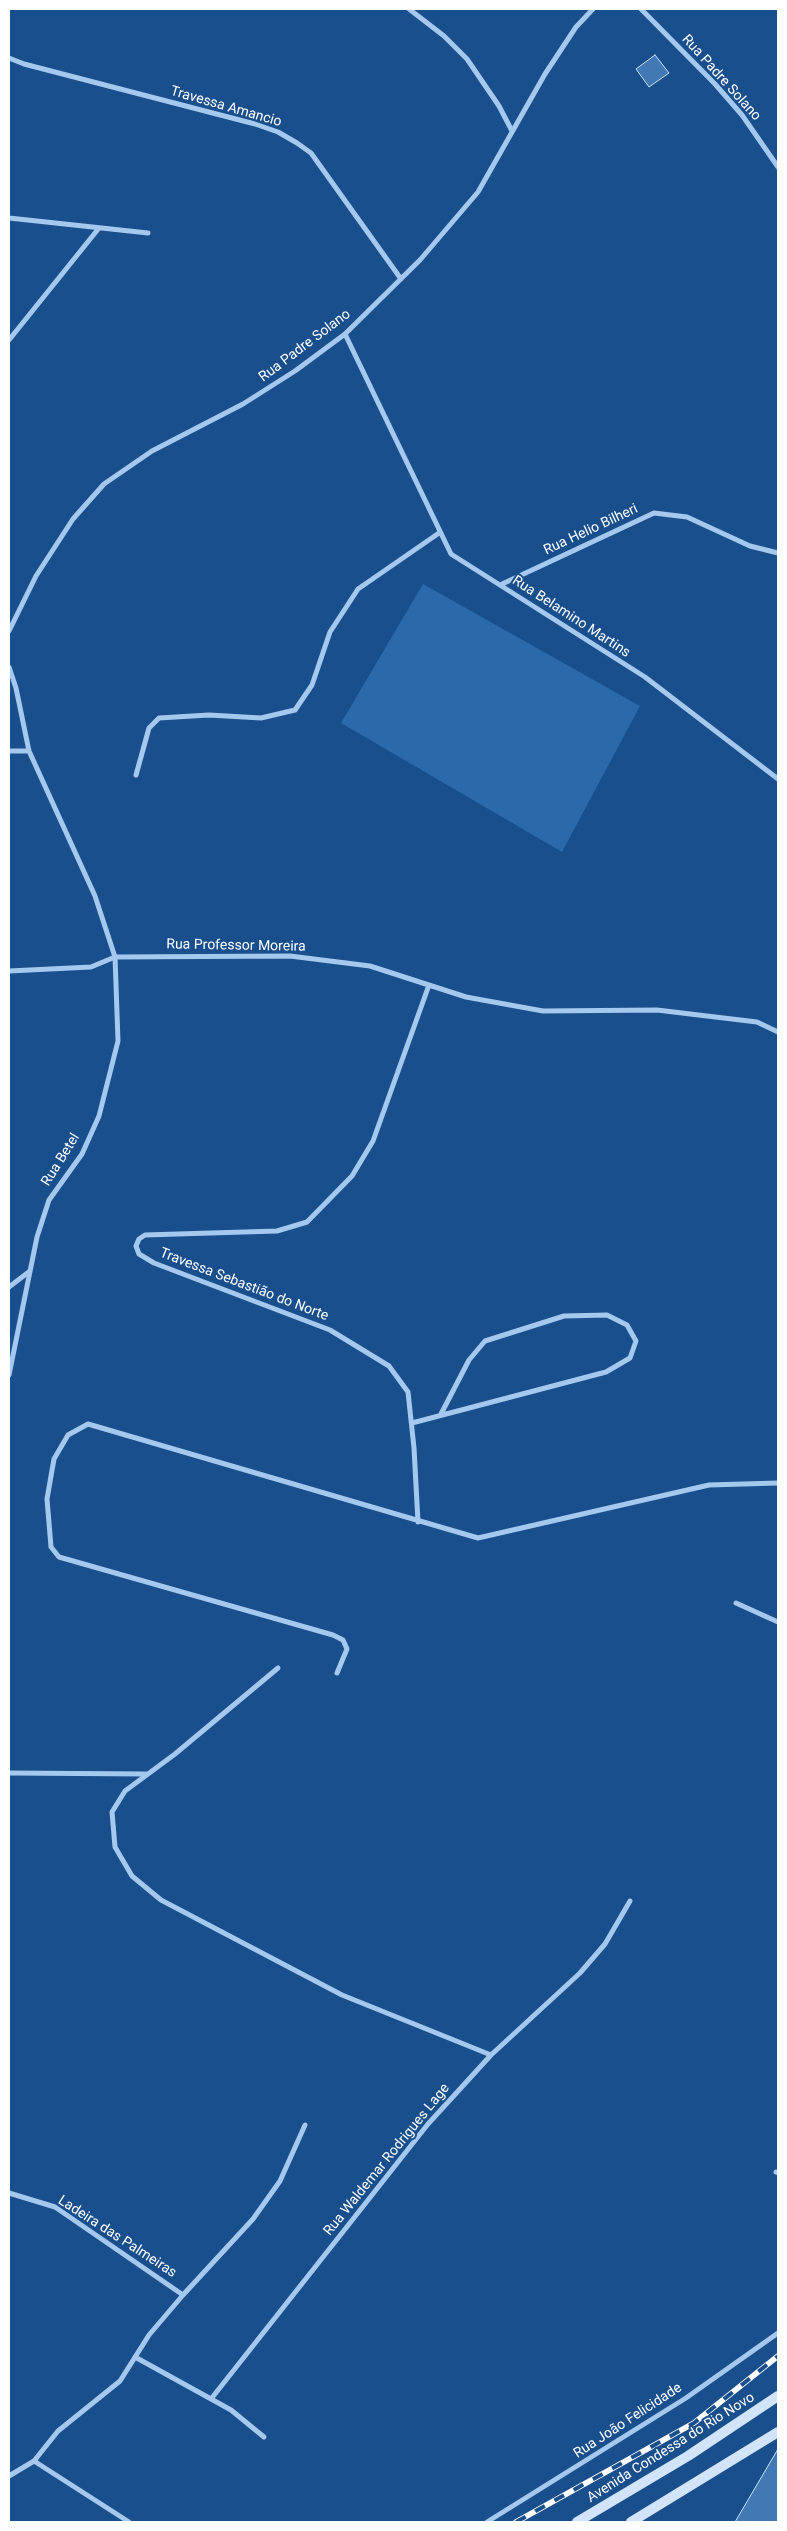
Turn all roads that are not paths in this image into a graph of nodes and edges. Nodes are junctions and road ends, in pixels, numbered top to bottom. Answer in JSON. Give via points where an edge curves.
{"nodes":[{"id":1,"x":409,"y":9,"type":"edge"},
{"id":2,"x":593,"y":9,"type":"edge"},
{"id":3,"x":641,"y":9,"type":"edge"},
{"id":4,"x":9,"y":58,"type":"edge"},
{"id":5,"x":512,"y":131,"type":"junction"},
{"id":6,"x":778,"y":167,"type":"edge"},
{"id":7,"x":9,"y":218,"type":"edge"},
{"id":8,"x":99,"y":228,"type":"junction"},
{"id":9,"x":148,"y":233,"type":"dead end"},
{"id":10,"x":402,"y":279,"type":"junction"},
{"id":11,"x":345,"y":334,"type":"junction"},
{"id":12,"x":9,"y":340,"type":"edge"},
{"id":13,"x":439,"y":533,"type":"junction"},
{"id":14,"x":778,"y":553,"type":"edge"},
{"id":15,"x":500,"y":585,"type":"junction"},
{"id":16,"x":9,"y":631,"type":"edge"},
{"id":17,"x":9,"y":667,"type":"edge"},
{"id":18,"x":9,"y":751,"type":"edge"},
{"id":19,"x":28,"y":751,"type":"junction"},
{"id":20,"x":136,"y":776,"type":"dead end"},
{"id":21,"x":778,"y":779,"type":"edge"},
{"id":22,"x":115,"y":957,"type":"junction"},
{"id":23,"x":9,"y":971,"type":"edge"},
{"id":24,"x":429,"y":985,"type":"junction"},
{"id":25,"x":778,"y":1032,"type":"edge"},
{"id":26,"x":30,"y":1271,"type":"junction"},
{"id":27,"x":9,"y":1288,"type":"edge"},
{"id":28,"x":9,"y":1375,"type":"edge"},
{"id":29,"x":441,"y":1414,"type":"junction"},
{"id":30,"x":412,"y":1423,"type":"junction"},
{"id":31,"x":778,"y":1483,"type":"edge"},
{"id":32,"x":418,"y":1522,"type":"junction"},
{"id":33,"x":736,"y":1603,"type":"dead end"},
{"id":34,"x":778,"y":1622,"type":"edge"},
{"id":35,"x":278,"y":1668,"type":"dead end"},
{"id":36,"x":337,"y":1673,"type":"dead end"},
{"id":37,"x":9,"y":1773,"type":"edge"},
{"id":38,"x":146,"y":1774,"type":"junction"},
{"id":39,"x":630,"y":1901,"type":"dead end"},
{"id":40,"x":491,"y":2055,"type":"junction"},
{"id":41,"x":305,"y":2125,"type":"dead end"},
{"id":42,"x":9,"y":2193,"type":"edge"},
{"id":43,"x":183,"y":2294,"type":"junction"},
{"id":44,"x":778,"y":2333,"type":"edge"},
{"id":45,"x":135,"y":2357,"type":"junction"},
{"id":46,"x":778,"y":2396,"type":"edge"},
{"id":47,"x":211,"y":2399,"type":"junction"},
{"id":48,"x":778,"y":2432,"type":"edge"},
{"id":49,"x":264,"y":2437,"type":"dead end"},
{"id":50,"x":34,"y":2461,"type":"junction"},
{"id":51,"x":9,"y":2476,"type":"edge"},
{"id":52,"x":129,"y":2522,"type":"edge"},
{"id":53,"x":487,"y":2522,"type":"edge"},
{"id":54,"x":577,"y":2522,"type":"edge"},
{"id":55,"x":631,"y":2522,"type":"edge"}],
"edges":[{"from":1,"to":5,"type":"street","via":[[467,59]]},
{"from":2,"to":5,"type":"street","name":"Rua Padre Solano","via":[[576,28]]},
{"from":3,"to":6,"type":"street","name":"Rua Padre Solano","via":[[742,115]]},
{"from":4,"to":10,"type":"street","name":"Travessa Amancio","via":[[255,124],[297,142],[311,152]]},
{"from":5,"to":10,"type":"street","name":"Rua Padre Solano","via":[[478,192]]},
{"from":7,"to":8,"type":"street"},
{"from":8,"to":9,"type":"street"},
{"from":8,"to":12,"type":"street"},
{"from":10,"to":11,"type":"street","name":"Rua Padre Solano"},
{"from":11,"to":13,"type":"street","name":"Rua Belamino Martins"},
{"from":11,"to":16,"type":"street","name":"Rua Padre Solano","via":[[243,404],[152,451],[104,484],[73,519],[36,576]]},
{"from":13,"to":15,"type":"street","name":"Rua Belamino Martins","via":[[451,554]]},
{"from":13,"to":20,"type":"street","via":[[358,589],[330,632],[312,685],[295,710],[261,718],[209,715],[159,718],[149,728]]},
{"from":14,"to":15,"type":"street","name":"Rua Helio Bilheri","via":[[750,546],[687,517],[654,513]]},
{"from":15,"to":21,"type":"street","name":"Rua Belamino Martins","via":[[645,678]]},
{"from":17,"to":19,"type":"street"},
{"from":18,"to":19,"type":"street"},
{"from":19,"to":22,"type":"street","via":[[95,896]]},
{"from":22,"to":23,"type":"street","via":[[91,967]]},
{"from":22,"to":24,"type":"street","name":"Rua Professor Moreira","via":[[290,956],[370,966]]},
{"from":22,"to":26,"type":"street","name":"Rua Betel","via":[[118,1041],[100,1116],[82,1154],[49,1200]]},
{"from":24,"to":25,"type":"street","name":"Rua Professor Moreira","via":[[466,997],[543,1011],[657,1010],[757,1022]]},
{"from":24,"to":30,"type":"street","name":"Travessa Sebastião do Norte","via":[[373,1141],[352,1176],[307,1222],[277,1231],[145,1234],[136,1246],[139,1254],[154,1263],[330,1330],[390,1366],[408,1392]]},
{"from":26,"to":27,"type":"street"},
{"from":26,"to":28,"type":"street","name":"Rua Betel"},
{"from":29,"to":29,"type":"street","via":[[606,1372],[630,1358],[636,1340],[627,1325],[607,1315],[564,1316],[486,1341],[469,1360]]},
{"from":29,"to":30,"type":"street"},
{"from":30,"to":32,"type":"street","name":"Travessa Sebastião do Norte"},
{"from":31,"to":32,"type":"street","via":[[709,1485],[478,1538]]},
{"from":32,"to":36,"type":"street","via":[[88,1424],[68,1435],[54,1458],[47,1500],[51,1547],[59,1557],[333,1635],[343,1640],[347,1649]]},
{"from":33,"to":34,"type":"street"},
{"from":35,"to":38,"type":"street","via":[[175,1754]]},
{"from":37,"to":38,"type":"street"},
{"from":38,"to":40,"type":"street","via":[[124,1791],[112,1812],[115,1847],[132,1876],[161,1900],[342,1995]]},
{"from":39,"to":40,"type":"street","name":"Rua Waldemar Rodrigues Lage","via":[[605,1944],[580,1973]]},
{"from":40,"to":47,"type":"street","name":"Rua Waldemar Rodrigues Lage","via":[[428,2124]]},
{"from":41,"to":43,"type":"street","via":[[280,2181],[253,2219]]},
{"from":42,"to":43,"type":"street","name":"Ladeira das Palmeiras","via":[[55,2207]]},
{"from":43,"to":45,"type":"street"},
{"from":44,"to":53,"type":"street","name":"Rua João Felicidade","via":[[686,2398]]},
{"from":45,"to":47,"type":"street"},
{"from":45,"to":50,"type":"street","via":[[120,2381],[58,2431]]},
{"from":46,"to":54,"type":"main road","name":"Avenida Condessa do Rio Novo","via":[[688,2456]]},
{"from":47,"to":49,"type":"street"},
{"from":48,"to":55,"type":"main road"},
{"from":50,"to":51,"type":"street"},
{"from":50,"to":52,"type":"street"}]}
